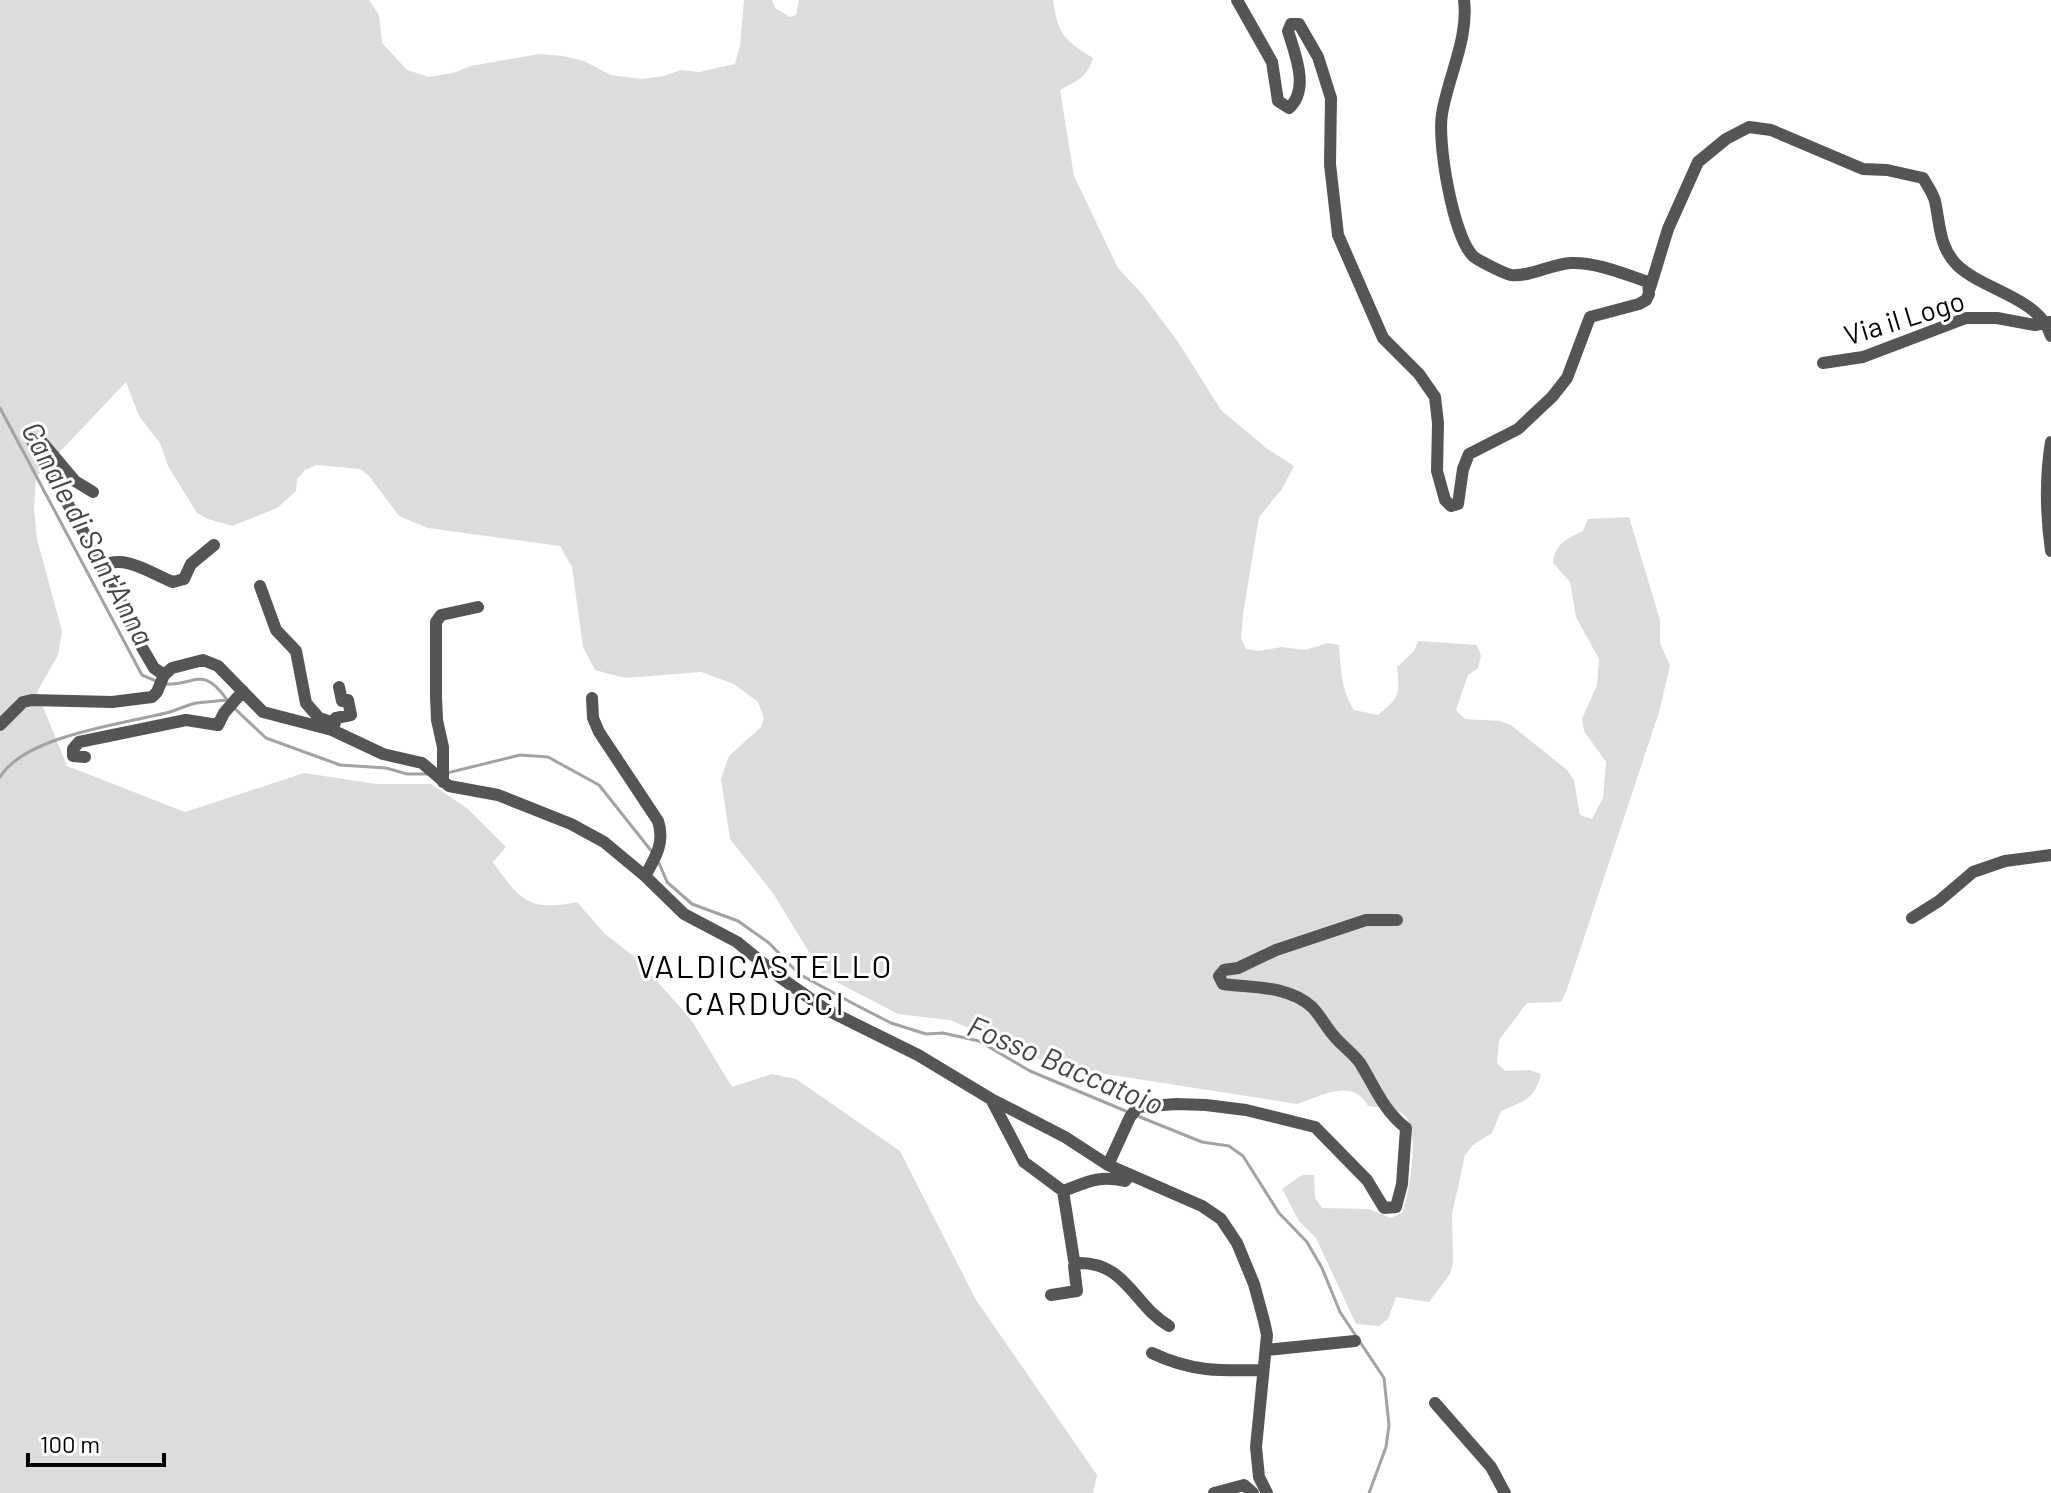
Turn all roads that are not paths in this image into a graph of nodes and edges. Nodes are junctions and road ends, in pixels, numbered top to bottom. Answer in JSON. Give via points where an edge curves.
{"nodes":[{"id":1,"x":1237,"y":0,"type":"edge"},
{"id":2,"x":1464,"y":0,"type":"edge"},
{"id":3,"x":1649,"y":285,"type":"junction"},
{"id":4,"x":2050,"y":327,"type":"edge"},
{"id":5,"x":1823,"y":363,"type":"dead end"},
{"id":6,"x":2051,"y":442,"type":"edge"},
{"id":7,"x":93,"y":492,"type":"dead end"},
{"id":8,"x":214,"y":545,"type":"dead end"},
{"id":9,"x":2051,"y":551,"type":"edge"},
{"id":10,"x":101,"y":567,"type":"junction"},
{"id":11,"x":260,"y":586,"type":"dead end"},
{"id":12,"x":478,"y":607,"type":"dead end"},
{"id":13,"x":162,"y":680,"type":"junction"},
{"id":14,"x":339,"y":687,"type":"dead end"},
{"id":15,"x":241,"y":693,"type":"junction"},
{"id":16,"x":592,"y":698,"type":"dead end"},
{"id":17,"x":0,"y":725,"type":"edge"},
{"id":18,"x":332,"y":726,"type":"junction"},
{"id":19,"x":85,"y":757,"type":"dead end"},
{"id":20,"x":443,"y":782,"type":"junction"},
{"id":21,"x":2051,"y":855,"type":"edge"},
{"id":22,"x":648,"y":870,"type":"junction"},
{"id":23,"x":1912,"y":918,"type":"dead end"},
{"id":24,"x":1397,"y":920,"type":"dead end"},
{"id":25,"x":991,"y":1099,"type":"junction"},
{"id":26,"x":1108,"y":1165,"type":"junction"},
{"id":27,"x":1130,"y":1175,"type":"junction"},
{"id":28,"x":1063,"y":1191,"type":"junction"},
{"id":29,"x":1077,"y":1263,"type":"junction"},
{"id":30,"x":1051,"y":1295,"type":"dead end"},
{"id":31,"x":1169,"y":1326,"type":"dead end"},
{"id":32,"x":1355,"y":1341,"type":"dead end"},
{"id":33,"x":1266,"y":1350,"type":"junction"},
{"id":34,"x":1152,"y":1353,"type":"dead end"},
{"id":35,"x":1263,"y":1370,"type":"junction"},
{"id":36,"x":1435,"y":1403,"type":"dead end"},
{"id":37,"x":1214,"y":1493,"type":"edge"},
{"id":38,"x":1253,"y":1493,"type":"edge"},
{"id":39,"x":1267,"y":1493,"type":"edge"},
{"id":40,"x":1505,"y":1493,"type":"edge"}],
"edges":[{"from":1,"to":3,"type":"street","via":[[1272,62],[1278,101],[1289,108],[1300,84],[1288,31],[1291,24],[1299,24],[1318,57],[1331,98],[1330,164],[1338,235],[1383,338],[1435,397],[1437,471],[1451,506],[1458,504],[1469,454],[1518,429],[1567,378],[1590,317],[1639,304],[1646,300]]},
{"from":2,"to":3,"type":"street","via":[[1441,116],[1441,148],[1459,232],[1473,256],[1510,275],[1568,263]]},
{"from":3,"to":4,"type":"street","via":[[1698,162],[1749,127],[1771,130],[1863,169],[1923,178],[1934,197],[1941,241],[1956,265],[2026,305]]},
{"from":4,"to":5,"type":"street","name":"Via il Logo","via":[[1966,318],[1863,357]]},
{"from":6,"to":9,"type":"street"},
{"from":7,"to":10,"type":"street","via":[[75,481],[43,443],[34,442]]},
{"from":8,"to":10,"type":"street","via":[[191,564],[184,579],[173,582],[125,563]]},
{"from":10,"to":13,"type":"street"},
{"from":11,"to":18,"type":"street","via":[[276,630],[296,651],[306,703]]},
{"from":12,"to":20,"type":"street","via":[[441,615],[436,622]]},
{"from":13,"to":15,"type":"street","via":[[172,668],[203,660],[218,666]]},
{"from":13,"to":17,"type":"street","via":[[152,697],[23,702]]},
{"from":14,"to":18,"type":"street","via":[[351,715],[336,718]]},
{"from":15,"to":18,"type":"street","via":[[263,712]]},
{"from":15,"to":19,"type":"street","via":[[218,725],[186,720],[79,742],[73,756]]},
{"from":16,"to":22,"type":"street","via":[[599,732],[662,833]]},
{"from":18,"to":20,"type":"street","via":[[383,754],[422,763]]},
{"from":20,"to":22,"type":"street","via":[[498,795],[571,824]]},
{"from":21,"to":23,"type":"street","via":[[1973,872]]},
{"from":22,"to":25,"type":"street","via":[[684,914],[737,942],[825,1009]]},
{"from":24,"to":26,"type":"street","via":[[1366,920],[1276,950],[1219,976],[1223,984],[1264,987],[1300,998],[1359,1061],[1379,1100],[1406,1128],[1396,1207],[1384,1208],[1367,1180],[1315,1127],[1246,1110],[1146,1104],[1132,1114]]},
{"from":25,"to":26,"type":"street"},
{"from":25,"to":28,"type":"street","via":[[1024,1162]]},
{"from":26,"to":27,"type":"street"},
{"from":27,"to":28,"type":"street","via":[[1125,1181],[1096,1178]]},
{"from":27,"to":33,"type":"street","via":[[1202,1206],[1228,1227],[1254,1284]]},
{"from":28,"to":29,"type":"street"},
{"from":29,"to":30,"type":"street","via":[[1077,1291]]},
{"from":29,"to":31,"type":"street","via":[[1096,1264],[1124,1280],[1157,1320]]},
{"from":32,"to":33,"type":"street"},
{"from":33,"to":35,"type":"street"},
{"from":34,"to":35,"type":"street","via":[[1200,1370]]},
{"from":35,"to":39,"type":"street","via":[[1256,1447],[1259,1477]]},
{"from":36,"to":40,"type":"street","via":[[1491,1467]]},
{"from":37,"to":38,"type":"street","via":[[1244,1485]]}]}
